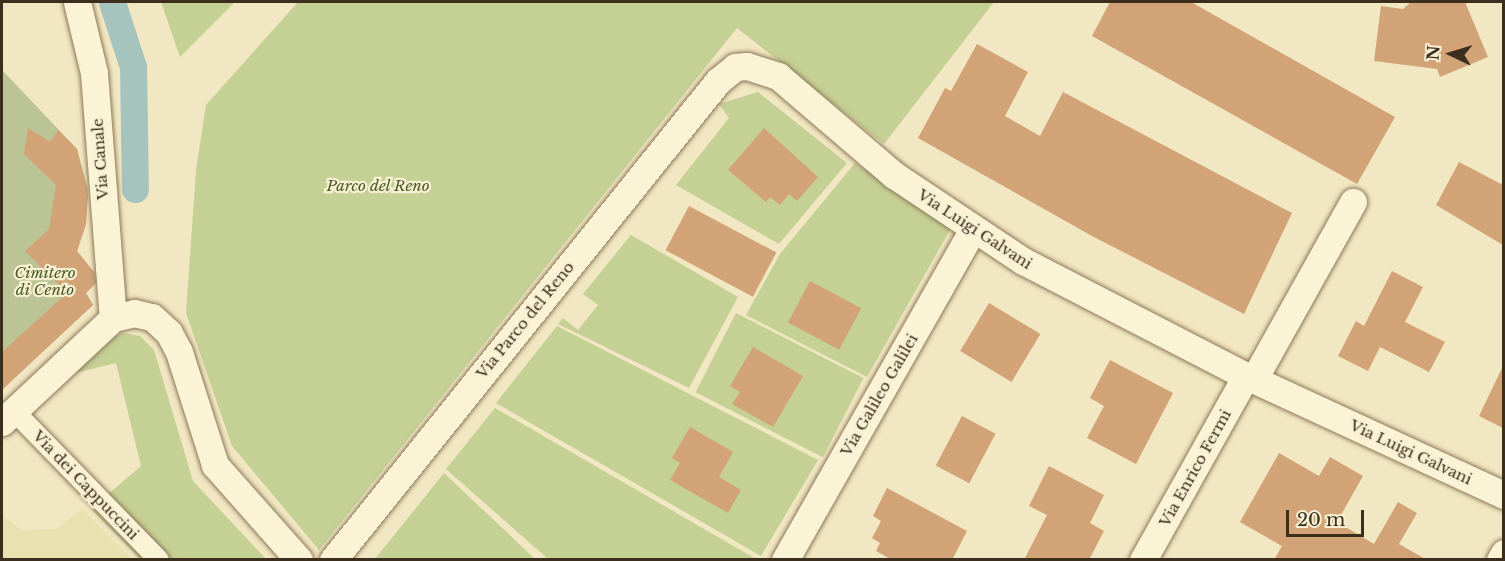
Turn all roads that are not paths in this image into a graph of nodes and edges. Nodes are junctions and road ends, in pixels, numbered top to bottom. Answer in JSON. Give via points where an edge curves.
{"nodes":[{"id":1,"x":77,"y":2,"type":"edge"},
{"id":2,"x":718,"y":81,"type":"joint"},
{"id":3,"x":1353,"y":202,"type":"dead end"},
{"id":4,"x":972,"y":231,"type":"junction"},
{"id":5,"x":113,"y":318,"type":"junction"},
{"id":6,"x":1250,"y":377,"type":"junction"},
{"id":7,"x":8,"y":416,"type":"edge"},
{"id":8,"x":1503,"y":495,"type":"edge"},
{"id":9,"x":1503,"y":553,"type":"edge"},
{"id":10,"x":159,"y":560,"type":"edge"},
{"id":11,"x":299,"y":560,"type":"edge"},
{"id":12,"x":333,"y":560,"type":"edge"},
{"id":13,"x":785,"y":560,"type":"edge"},
{"id":14,"x":1143,"y":560,"type":"edge"},
{"id":15,"x":1500,"y":560,"type":"edge"}],
"edges":[{"from":1,"to":5,"type":"street","name":"Via Canale","via":[[94,73]]},
{"from":2,"to":4,"type":"street","name":"Via Luigi Galvani","via":[[735,68],[768,70],[857,147]]},
{"from":2,"to":12,"type":"street","name":"Via Parco del Reno"},
{"from":3,"to":6,"type":"street"},
{"from":4,"to":6,"type":"street","name":"Via Luigi Galvani"},
{"from":4,"to":13,"type":"street","name":"Via Galileo Galilei"},
{"from":5,"to":7,"type":"street"},
{"from":5,"to":11,"type":"street","via":[[125,313],[143,314],[170,333],[215,465]]},
{"from":6,"to":8,"type":"street","name":"Via Luigi Galvani"},
{"from":6,"to":14,"type":"street","name":"Via Enrico Fermi"},
{"from":7,"to":10,"type":"street","name":"Via dei Cappuccini"},
{"from":9,"to":15,"type":"street"}]}
